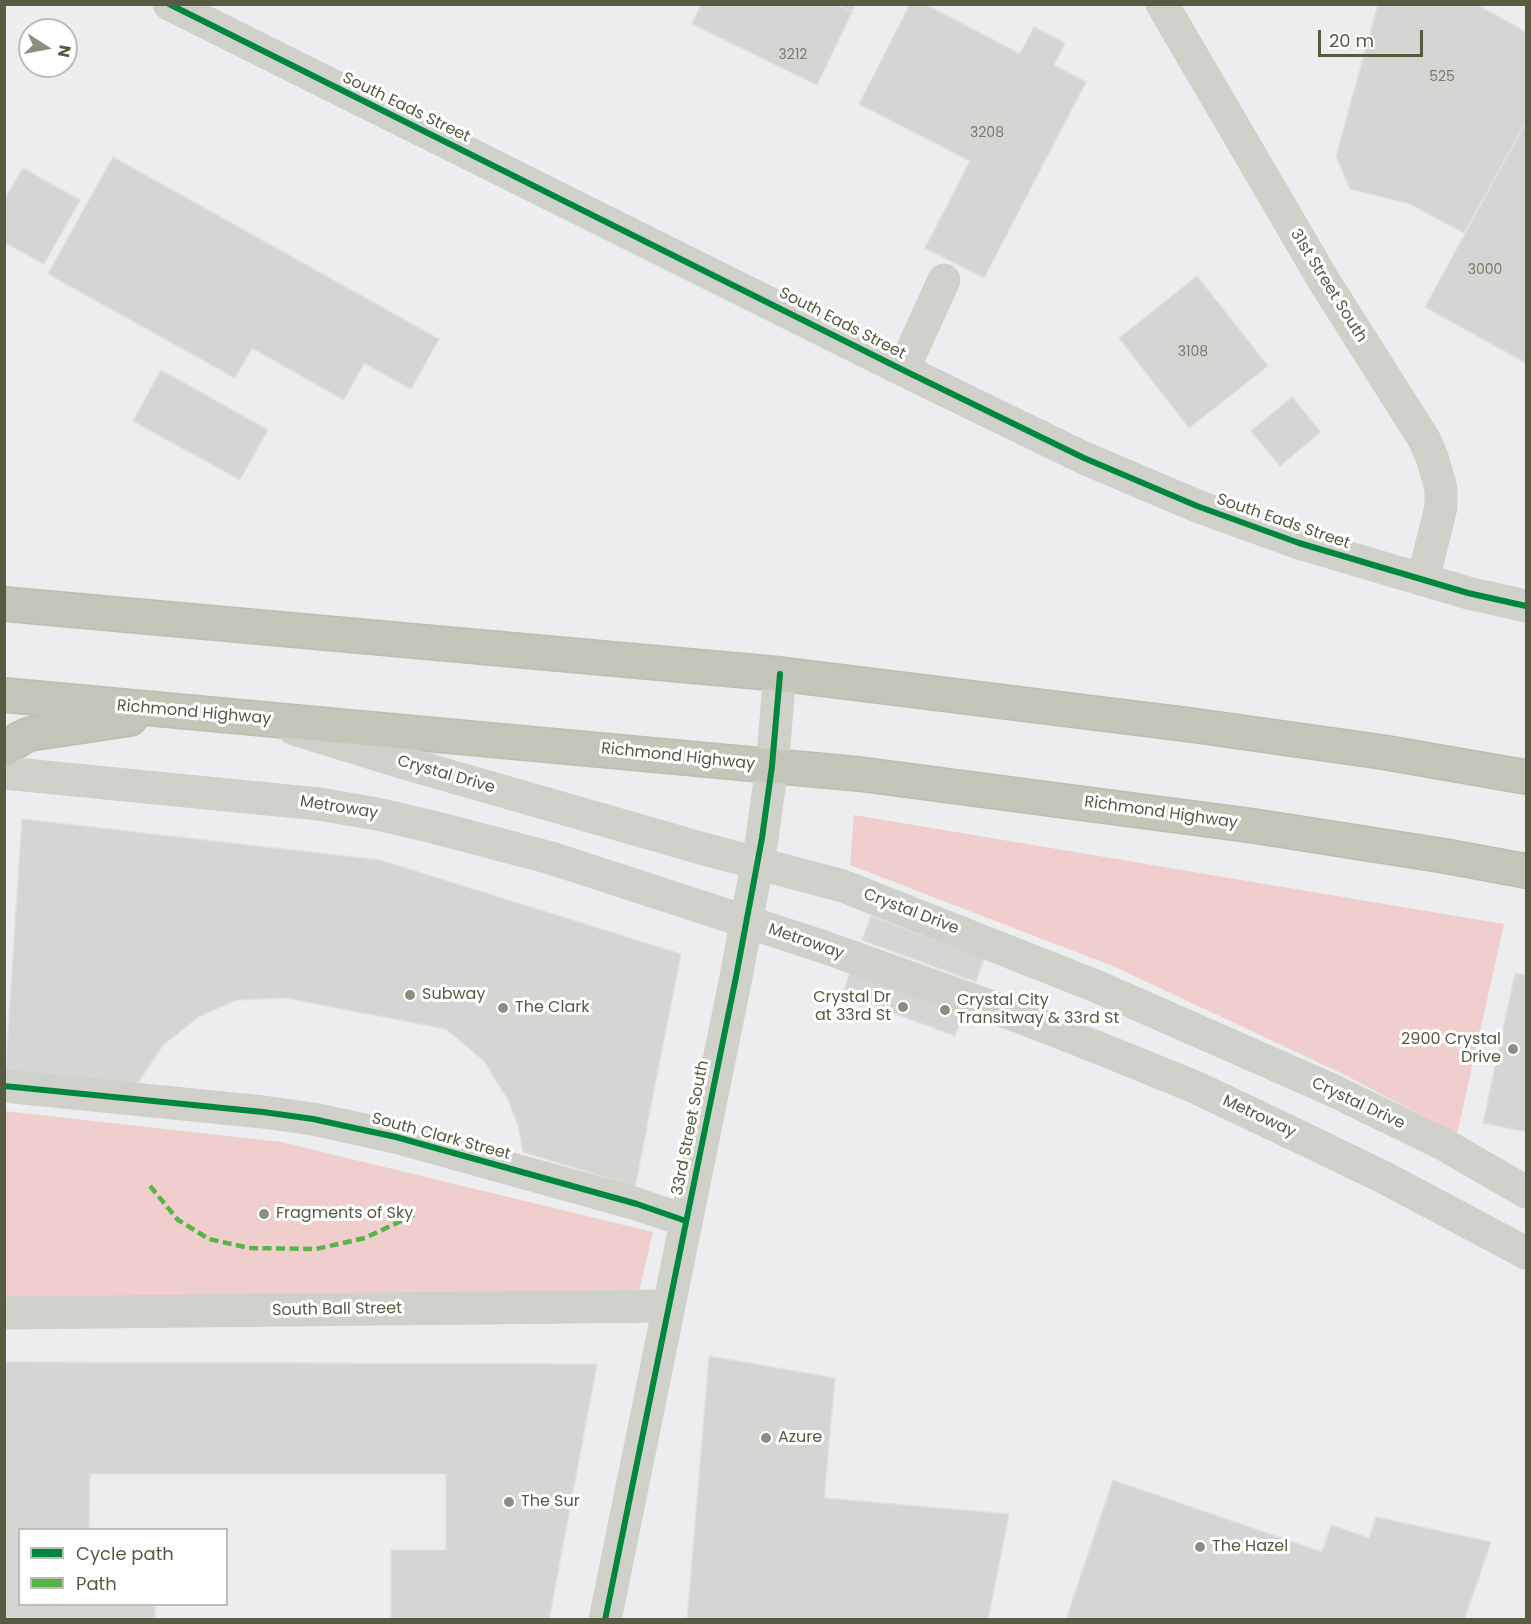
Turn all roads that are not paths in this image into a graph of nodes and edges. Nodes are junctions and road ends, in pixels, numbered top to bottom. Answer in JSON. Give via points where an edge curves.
{"nodes":[{"id":1,"x":169,"y":4,"type":"edge"},
{"id":2,"x":1162,"y":4,"type":"edge"},
{"id":3,"x":944,"y":280,"type":"dead end"},
{"id":4,"x":903,"y":370,"type":"junction"},
{"id":5,"x":1424,"y":580,"type":"junction"},
{"id":6,"x":4,"y":603,"type":"edge"},
{"id":7,"x":1527,"y":606,"type":"edge"},
{"id":8,"x":780,"y":674,"type":"junction"},
{"id":9,"x":4,"y":695,"type":"edge"},
{"id":10,"x":182,"y":711,"type":"junction"},
{"id":11,"x":264,"y":719,"type":"junction"},
{"id":12,"x":4,"y":750,"type":"edge"},
{"id":13,"x":772,"y":766,"type":"junction"},
{"id":14,"x":4,"y":773,"type":"edge"},
{"id":15,"x":1527,"y":777,"type":"edge"},
{"id":16,"x":756,"y":864,"type":"junction"},
{"id":17,"x":1527,"y":871,"type":"edge"},
{"id":18,"x":746,"y":921,"type":"junction"},
{"id":19,"x":4,"y":1086,"type":"edge"},
{"id":20,"x":1527,"y":1192,"type":"edge"},
{"id":21,"x":686,"y":1221,"type":"junction"},
{"id":22,"x":1527,"y":1253,"type":"edge"},
{"id":23,"x":669,"y":1306,"type":"junction"},
{"id":24,"x":4,"y":1313,"type":"edge"},
{"id":25,"x":605,"y":1620,"type":"edge"}],
"edges":[{"from":1,"to":4,"type":"street","name":"South Eads Street"},
{"from":2,"to":5,"type":"street","name":"31st Street South","via":[[1432,457],[1438,473],[1441,507]]},
{"from":3,"to":4,"type":"street"},
{"from":4,"to":5,"type":"street","name":"South Eads Street","via":[[1074,454],[1197,506],[1309,546]]},
{"from":5,"to":7,"type":"street","name":"South Eads Street"},
{"from":6,"to":8,"type":"highway"},
{"from":8,"to":13,"type":"street","name":"33rd Street South"},
{"from":8,"to":15,"type":"highway","via":[[1202,726]]},
{"from":9,"to":10,"type":"highway","name":"Richmond Highway"},
{"from":10,"to":11,"type":"highway","name":"Richmond Highway"},
{"from":10,"to":12,"type":"highway","via":[[30,734]]},
{"from":11,"to":13,"type":"highway","name":"Richmond Highway"},
{"from":11,"to":16,"type":"street","name":"Crystal Drive"},
{"from":13,"to":16,"type":"street","name":"33rd Street South"},
{"from":13,"to":17,"type":"highway","name":"Richmond Highway","via":[[1232,822]]},
{"from":14,"to":18,"type":"street","name":"Metroway","via":[[267,798],[377,814],[541,856]]},
{"from":16,"to":18,"type":"street","name":"33rd Street South"},
{"from":16,"to":20,"type":"street","name":"Crystal Drive","via":[[843,886],[1098,987],[1332,1090],[1443,1144]]},
{"from":18,"to":21,"type":"street","name":"33rd Street South"},
{"from":18,"to":22,"type":"street","name":"Metroway","via":[[1020,1017],[1195,1087],[1385,1178]]},
{"from":19,"to":21,"type":"street","name":"South Clark Street","via":[[313,1119],[407,1141]]},
{"from":21,"to":23,"type":"street","name":"33rd Street South"},
{"from":23,"to":24,"type":"street","name":"South Ball Street"},
{"from":23,"to":25,"type":"street","name":"33rd Street South"}]}
